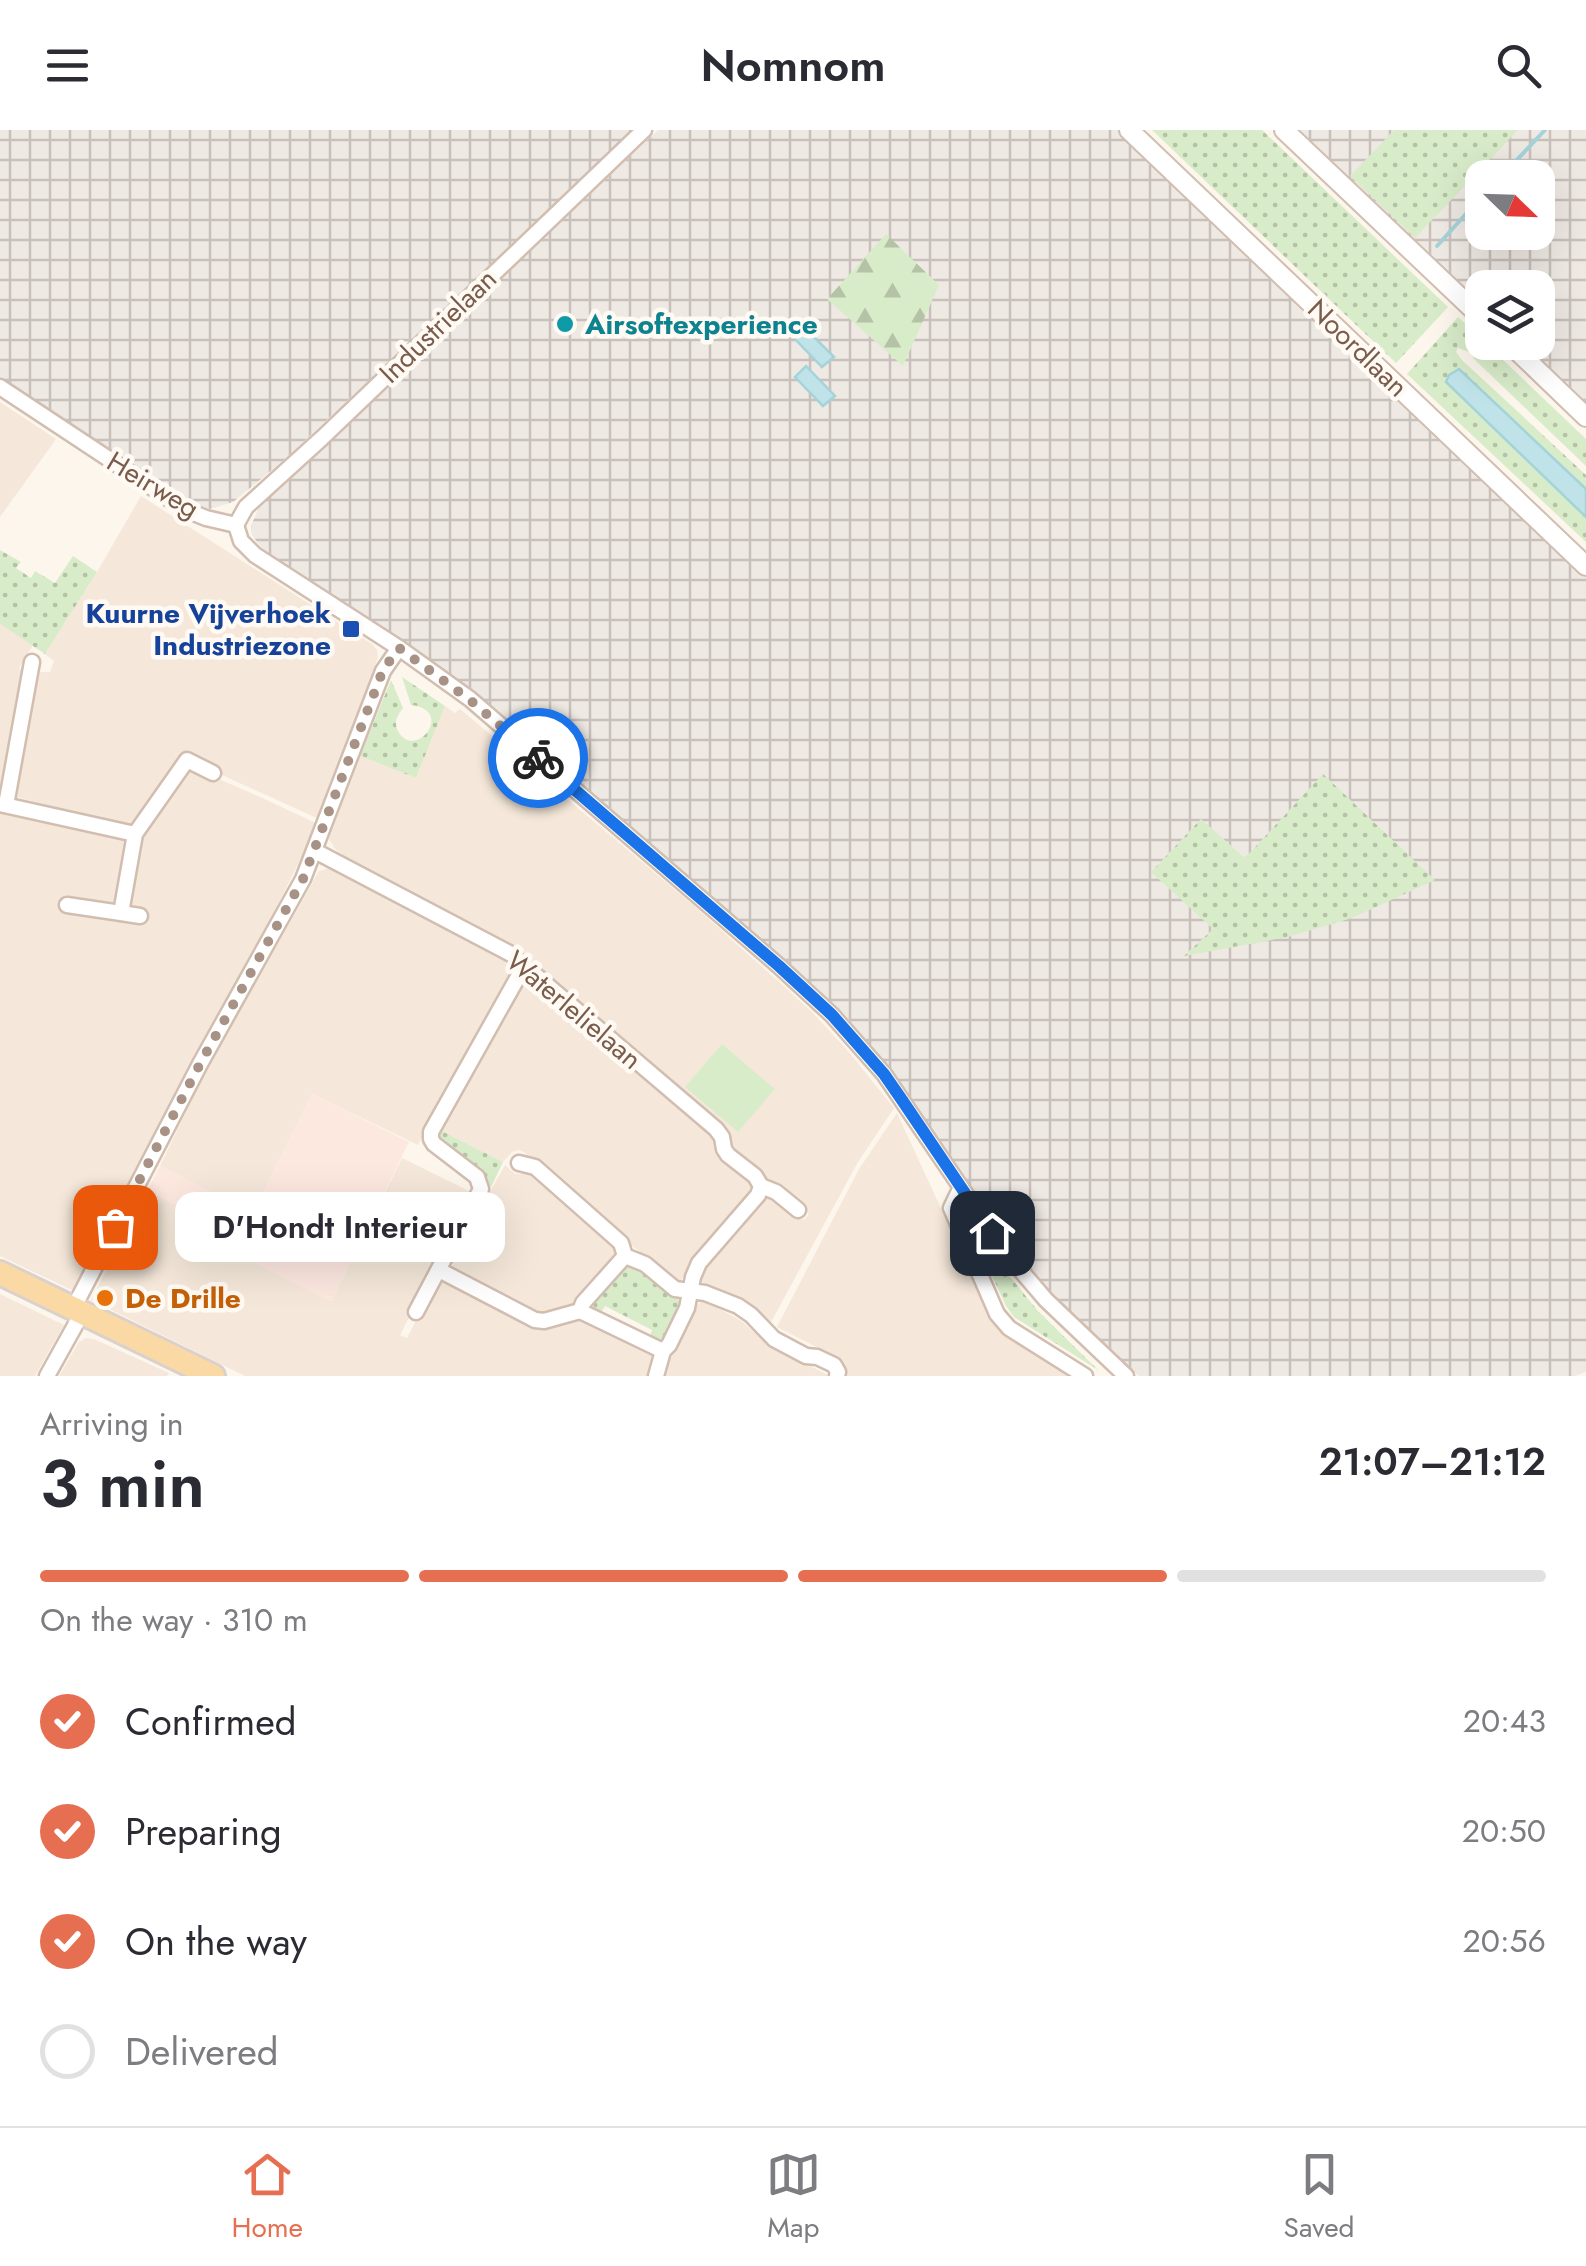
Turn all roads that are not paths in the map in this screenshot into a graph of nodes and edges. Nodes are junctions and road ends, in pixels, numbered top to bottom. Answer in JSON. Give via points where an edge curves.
{"nodes":[{"id":1,"x":644,"y":130,"type":"edge"},
{"id":2,"x":1129,"y":130,"type":"edge"},
{"id":3,"x":1284,"y":130,"type":"edge"},
{"id":4,"x":1465,"y":302,"type":"edge"},
{"id":5,"x":1527,"y":360,"type":"edge"},
{"id":6,"x":0,"y":387,"type":"edge"},
{"id":7,"x":1586,"y":417,"type":"edge"},
{"id":8,"x":236,"y":525,"type":"junction"},
{"id":9,"x":1586,"y":566,"type":"edge"},
{"id":10,"x":399,"y":648,"type":"junction"},
{"id":11,"x":32,"y":662,"type":"dead end"},
{"id":12,"x":213,"y":772,"type":"dead end"},
{"id":13,"x":3,"y":805,"type":"edge"},
{"id":14,"x":134,"y":834,"type":"junction"},
{"id":15,"x":315,"y":851,"type":"junction"},
{"id":16,"x":67,"y":905,"type":"dead end"},
{"id":17,"x":121,"y":913,"type":"junction"},
{"id":18,"x":140,"y":916,"type":"dead end"},
{"id":19,"x":523,"y":968,"type":"junction"},
{"id":20,"x":518,"y":1163,"type":"dead end"},
{"id":21,"x":762,"y":1186,"type":"junction"},
{"id":22,"x":960,"y":1187,"type":"junction"},
{"id":23,"x":798,"y":1210,"type":"dead end"},
{"id":24,"x":624,"y":1256,"type":"junction"},
{"id":25,"x":439,"y":1270,"type":"junction"},
{"id":26,"x":0,"y":1274,"type":"edge"},
{"id":27,"x":691,"y":1292,"type":"junction"},
{"id":28,"x":78,"y":1311,"type":"junction"},
{"id":29,"x":580,"y":1311,"type":"junction"},
{"id":30,"x":416,"y":1312,"type":"dead end"},
{"id":31,"x":663,"y":1352,"type":"junction"},
{"id":32,"x":47,"y":1376,"type":"edge"},
{"id":33,"x":213,"y":1376,"type":"edge"},
{"id":34,"x":656,"y":1376,"type":"edge"},
{"id":35,"x":837,"y":1376,"type":"edge"},
{"id":36,"x":1085,"y":1376,"type":"edge"},
{"id":37,"x":1126,"y":1376,"type":"edge"}],
"edges":[{"from":1,"to":8,"type":"street","name":"Industrielaan","via":[[246,507]]},
{"from":2,"to":9,"type":"street","name":"Noordlaan"},
{"from":3,"to":4,"type":"street"},
{"from":5,"to":7,"type":"street"},
{"from":6,"to":8,"type":"street","name":"Heirweg","via":[[186,510]]},
{"from":8,"to":10,"type":"street","via":[[240,541],[255,554]]},
{"from":10,"to":15,"type":"street","via":[[383,670]]},
{"from":10,"to":22,"type":"street","via":[[482,710],[832,1015],[884,1074]]},
{"from":11,"to":13,"type":"street"},
{"from":12,"to":14,"type":"street","via":[[186,760]]},
{"from":13,"to":14,"type":"street"},
{"from":14,"to":17,"type":"street"},
{"from":15,"to":19,"type":"street","name":"Waterlelielaan","via":[[513,955]]},
{"from":15,"to":28,"type":"street"},
{"from":16,"to":17,"type":"street"},
{"from":17,"to":18,"type":"street"},
{"from":19,"to":21,"type":"street","name":"Waterlelielaan","via":[[716,1129],[728,1155]]},
{"from":19,"to":25,"type":"street","via":[[431,1132],[434,1144],[477,1177],[481,1189]]},
{"from":20,"to":24,"type":"street","via":[[535,1167],[621,1243]]},
{"from":21,"to":23,"type":"street","name":"Waterlelielaan"},
{"from":21,"to":27,"type":"street","via":[[698,1263]]},
{"from":22,"to":36,"type":"street","via":[[950,1208],[997,1314]]},
{"from":22,"to":37,"type":"street","via":[[1046,1300]]},
{"from":24,"to":27,"type":"street"},
{"from":24,"to":29,"type":"street"},
{"from":25,"to":29,"type":"street","via":[[535,1320]]},
{"from":25,"to":30,"type":"street"},
{"from":26,"to":28,"type":"main road"},
{"from":27,"to":31,"type":"street"},
{"from":27,"to":35,"type":"street","via":[[738,1306],[774,1339],[834,1365]]},
{"from":28,"to":32,"type":"street"},
{"from":28,"to":33,"type":"main road"},
{"from":29,"to":31,"type":"street"},
{"from":31,"to":34,"type":"street"}]}
